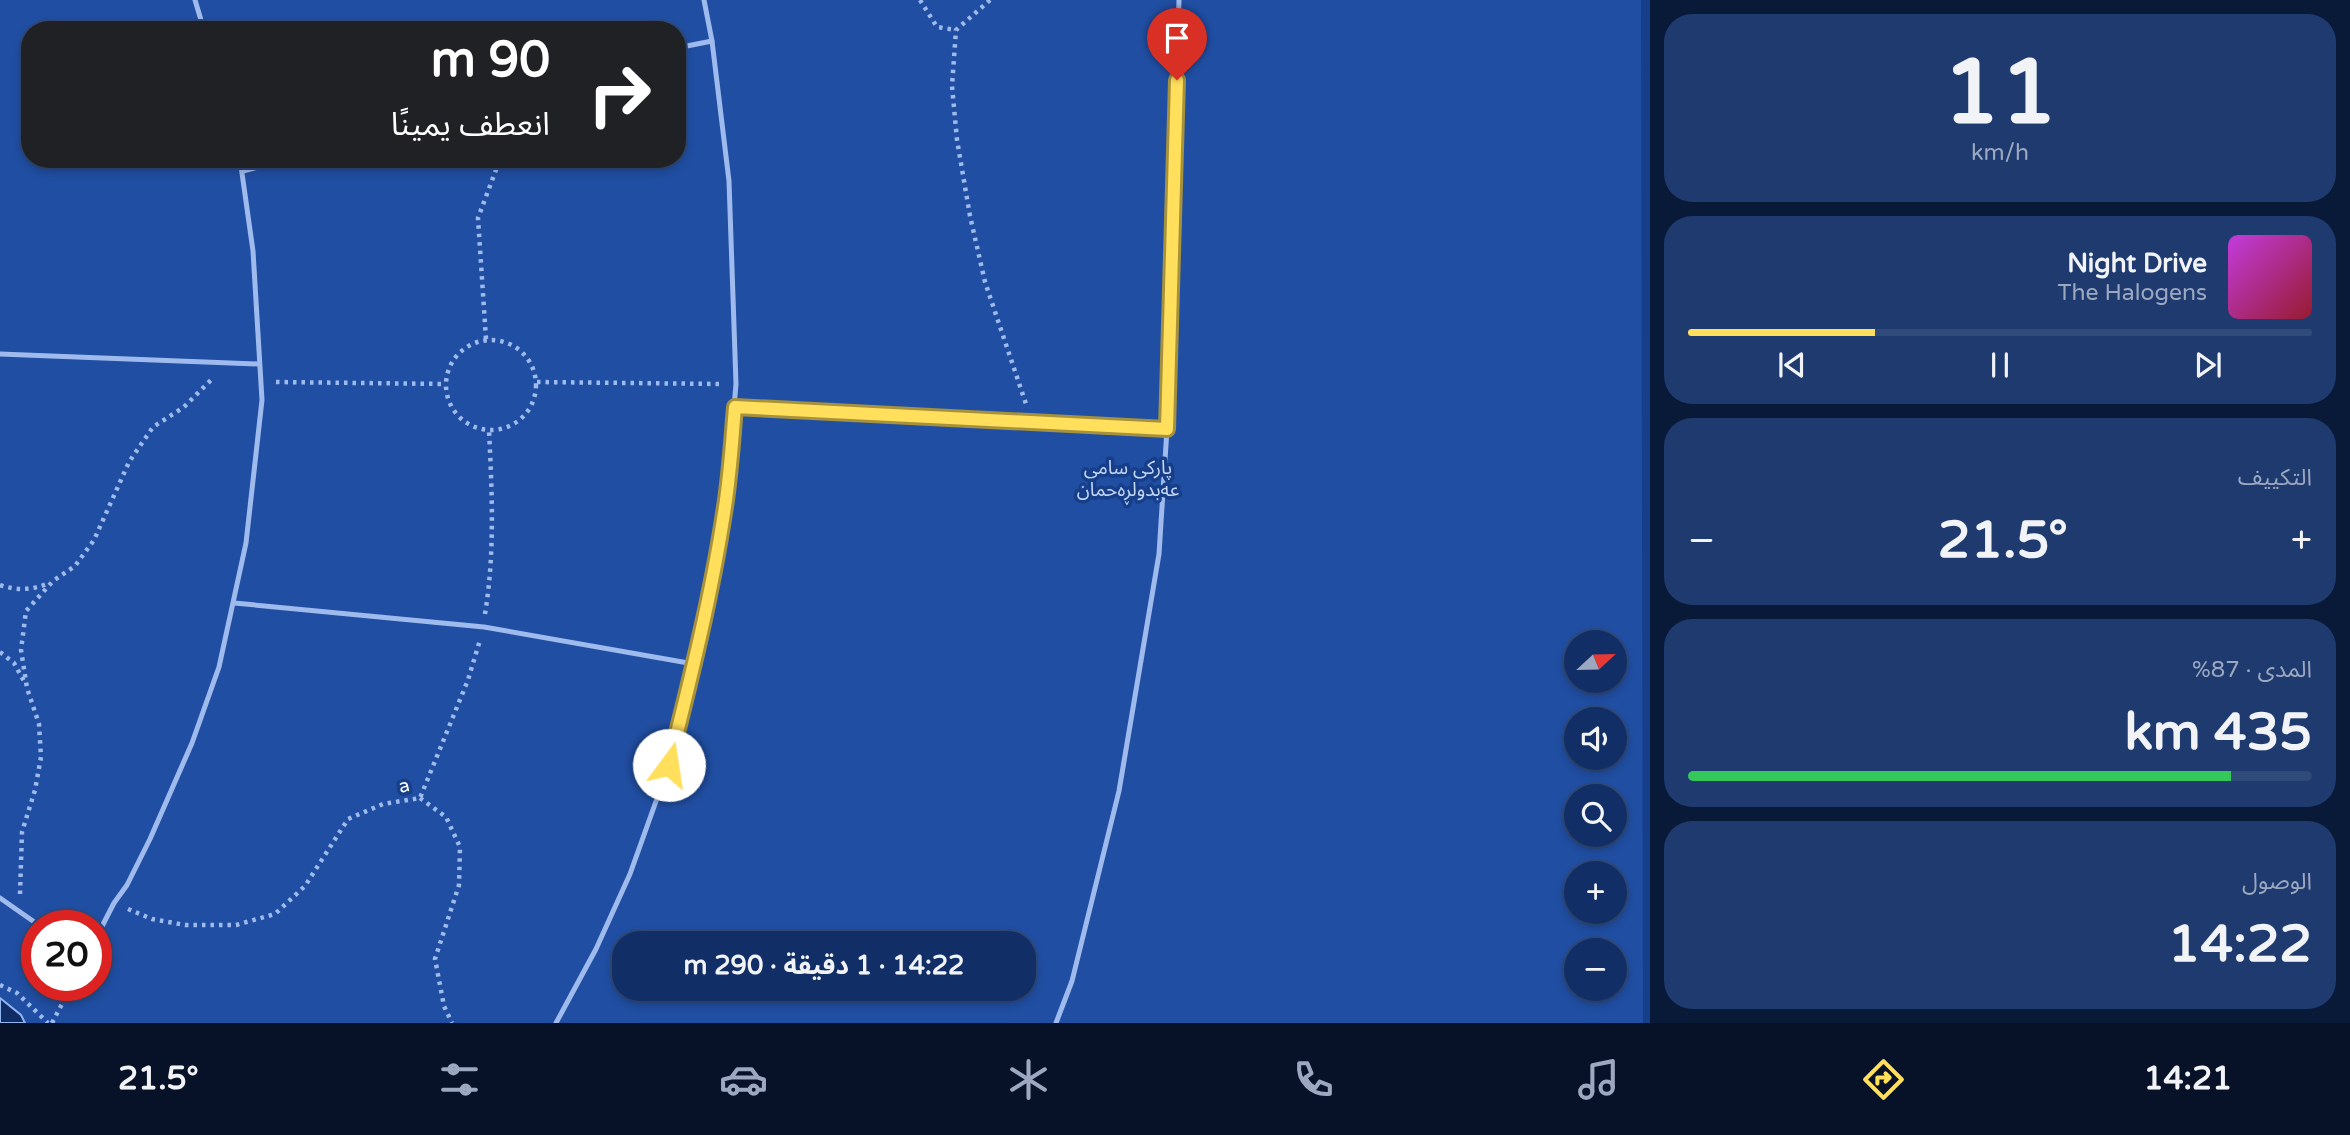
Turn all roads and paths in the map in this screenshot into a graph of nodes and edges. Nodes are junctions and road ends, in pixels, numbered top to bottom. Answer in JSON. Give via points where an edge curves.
{"nodes":[{"id":1,"x":195,"y":0,"type":"edge"},
{"id":2,"x":704,"y":0,"type":"edge"},
{"id":3,"x":920,"y":0,"type":"edge"},
{"id":4,"x":990,"y":0,"type":"edge"},
{"id":5,"x":1179,"y":0,"type":"edge"},
{"id":6,"x":202,"y":21,"type":"edge"},
{"id":7,"x":956,"y":30,"type":"junction"},
{"id":8,"x":712,"y":41,"type":"junction"},
{"id":9,"x":686,"y":46,"type":"edge"},
{"id":10,"x":242,"y":168,"type":"edge"},
{"id":11,"x":254,"y":168,"type":"edge"},
{"id":12,"x":497,"y":168,"type":"edge"},
{"id":13,"x":243,"y":171,"type":"junction"},
{"id":14,"x":486,"y":339,"type":"junction"},
{"id":15,"x":0,"y":354,"type":"edge"},
{"id":16,"x":227,"y":362,"type":"junction"},
{"id":17,"x":259,"y":363,"type":"junction"},
{"id":18,"x":261,"y":382,"type":"junction"},
{"id":19,"x":537,"y":382,"type":"junction"},
{"id":20,"x":446,"y":384,"type":"junction"},
{"id":21,"x":736,"y":384,"type":"junction"},
{"id":22,"x":735,"y":407,"type":"junction"},
{"id":23,"x":1032,"y":421,"type":"junction"},
{"id":24,"x":1167,"y":429,"type":"junction"},
{"id":25,"x":489,"y":430,"type":"junction"},
{"id":26,"x":53,"y":582,"type":"junction"},
{"id":27,"x":0,"y":585,"type":"edge"},
{"id":28,"x":234,"y":603,"type":"junction"},
{"id":29,"x":484,"y":626,"type":"junction"},
{"id":30,"x":0,"y":652,"type":"edge"},
{"id":31,"x":694,"y":664,"type":"junction"},
{"id":32,"x":27,"y":688,"type":"junction"},
{"id":33,"x":421,"y":798,"type":"junction"},
{"id":34,"x":0,"y":898,"type":"edge"},
{"id":35,"x":114,"y":902,"type":"junction"},
{"id":36,"x":110,"y":910,"type":"edge"},
{"id":37,"x":19,"y":912,"type":"joint"},
{"id":38,"x":0,"y":985,"type":"edge"},
{"id":39,"x":63,"y":1001,"type":"edge"},
{"id":40,"x":50,"y":1023,"type":"edge"},
{"id":41,"x":452,"y":1023,"type":"edge"},
{"id":42,"x":556,"y":1023,"type":"edge"},
{"id":43,"x":1056,"y":1023,"type":"edge"}],
"edges":[{"from":1,"to":6,"type":"lane"},
{"from":2,"to":8,"type":"lane"},
{"from":3,"to":7,"type":"path","via":[[937,27]]},
{"from":4,"to":7,"type":"path"},
{"from":5,"to":24,"type":"lane"},
{"from":7,"to":23,"type":"path","via":[[952,86],[970,216],[985,282]]},
{"from":8,"to":9,"type":"lane"},
{"from":8,"to":21,"type":"lane","via":[[730,181]]},
{"from":10,"to":13,"type":"lane"},
{"from":11,"to":13,"type":"lane"},
{"from":12,"to":14,"type":"path","via":[[478,218]]},
{"from":13,"to":17,"type":"lane"},
{"from":14,"to":19,"type":"path","via":[[515,345],[534,368]]},
{"from":14,"to":20,"type":"path","via":[[460,351],[451,363]]},
{"from":15,"to":16,"type":"lane"},
{"from":16,"to":17,"type":"lane"},
{"from":16,"to":26,"type":"path","via":[[184,407],[153,427],[129,462],[94,540],[75,566]]},
{"from":17,"to":18,"type":"lane"},
{"from":18,"to":20,"type":"path"},
{"from":18,"to":28,"type":"lane","via":[[252,508]]},
{"from":19,"to":21,"type":"path"},
{"from":19,"to":25,"type":"path","via":[[536,397],[518,422]]},
{"from":20,"to":25,"type":"path","via":[[451,407],[461,419]]},
{"from":21,"to":22,"type":"lane"},
{"from":22,"to":23,"type":"lane"},
{"from":22,"to":31,"type":"lane","via":[[725,511]]},
{"from":23,"to":24,"type":"lane"},
{"from":24,"to":43,"type":"lane","via":[[1159,554],[1119,791],[1072,981]]},
{"from":25,"to":29,"type":"path","name":"a","via":[[493,519]]},
{"from":26,"to":27,"type":"path","via":[[34,590]]},
{"from":26,"to":32,"type":"path","via":[[26,611],[21,650]]},
{"from":28,"to":29,"type":"lane"},
{"from":28,"to":35,"type":"lane","via":[[219,667],[192,743],[127,885]]},
{"from":29,"to":31,"type":"lane"},
{"from":29,"to":33,"type":"path","name":"a","via":[[468,681]]},
{"from":30,"to":32,"type":"path","via":[[14,663]]},
{"from":31,"to":42,"type":"lane","via":[[669,765],[630,874]]},
{"from":32,"to":37,"type":"path","via":[[39,724],[41,757],[22,832]]},
{"from":33,"to":35,"type":"path","name":"a","via":[[383,804],[348,819],[305,886],[275,914],[236,925],[185,925],[152,919]]},
{"from":33,"to":41,"type":"path","via":[[446,817],[460,847],[460,885],[435,959]]},
{"from":34,"to":37,"type":"lane"},
{"from":35,"to":36,"type":"lane"},
{"from":38,"to":40,"type":"path","via":[[17,993]]},
{"from":39,"to":40,"type":"path"}]}
